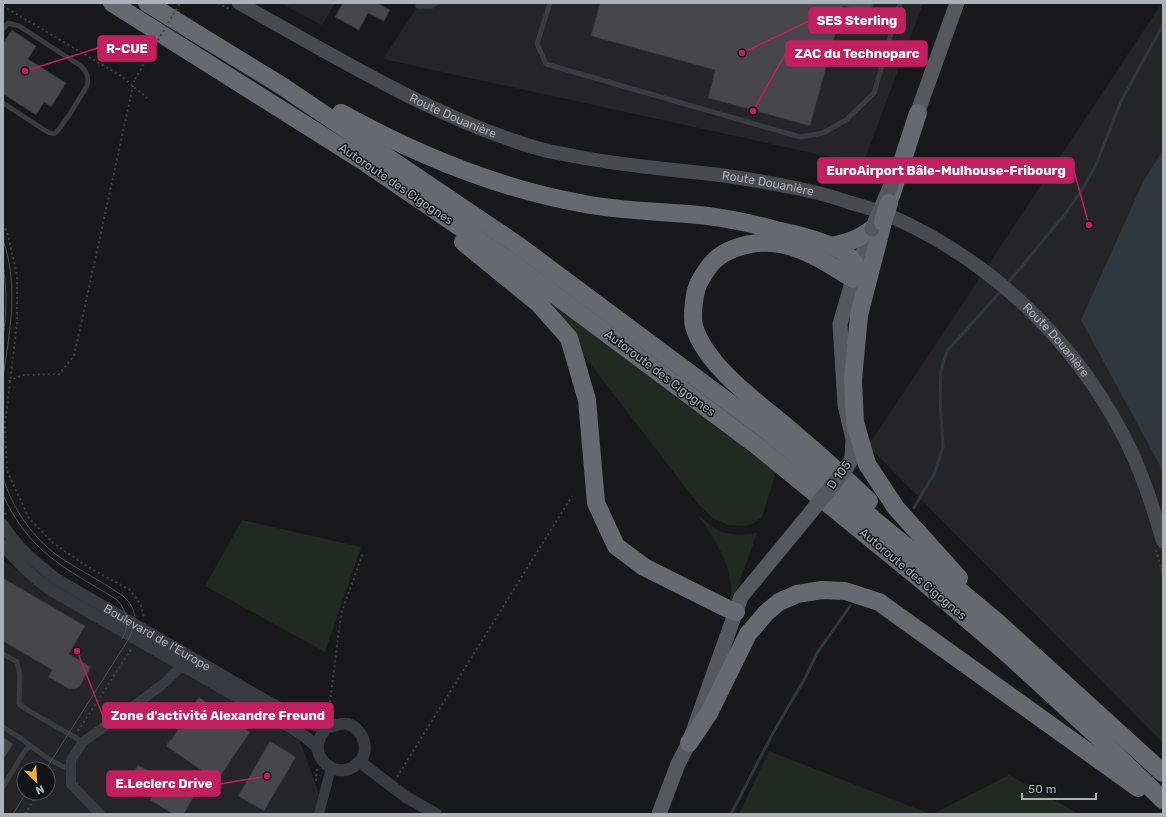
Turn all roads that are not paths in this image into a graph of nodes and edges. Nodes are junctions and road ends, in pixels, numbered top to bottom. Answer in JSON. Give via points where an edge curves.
{"nodes":[{"id":1,"x":112,"y":3,"type":"edge"},
{"id":2,"x":147,"y":3,"type":"edge"},
{"id":3,"x":239,"y":3,"type":"edge"},
{"id":4,"x":436,"y":3,"type":"edge"},
{"id":5,"x":550,"y":3,"type":"edge"},
{"id":6,"x":900,"y":3,"type":"edge"},
{"id":7,"x":957,"y":3,"type":"edge"},
{"id":8,"x":418,"y":6,"type":"dead end"},
{"id":9,"x":3,"y":28,"type":"edge"},
{"id":10,"x":282,"y":86,"type":"junction"},
{"id":11,"x":3,"y":103,"type":"edge"},
{"id":12,"x":918,"y":113,"type":"junction"},
{"id":13,"x":366,"y":163,"type":"junction"},
{"id":14,"x":878,"y":226,"type":"junction"},
{"id":15,"x":831,"y":246,"type":"junction"},
{"id":16,"x":855,"y":274,"type":"junction"},
{"id":17,"x":3,"y":525,"type":"edge"},
{"id":18,"x":1159,"y":543,"type":"edge"},
{"id":19,"x":3,"y":545,"type":"edge"},
{"id":20,"x":738,"y":604,"type":"junction"},
{"id":21,"x":996,"y":621,"type":"junction"},
{"id":22,"x":3,"y":654,"type":"edge"},
{"id":23,"x":182,"y":666,"type":"junction"},
{"id":24,"x":329,"y":726,"type":"junction"},
{"id":25,"x":3,"y":727,"type":"edge"},
{"id":26,"x":79,"y":739,"type":"junction"},
{"id":27,"x":689,"y":742,"type":"junction"},
{"id":28,"x":30,"y":746,"type":"junction"},
{"id":29,"x":317,"y":747,"type":"junction"},
{"id":30,"x":360,"y":762,"type":"junction"},
{"id":31,"x":331,"y":768,"type":"junction"},
{"id":32,"x":71,"y":769,"type":"junction"},
{"id":33,"x":1163,"y":773,"type":"edge"},
{"id":34,"x":3,"y":787,"type":"edge"},
{"id":35,"x":1163,"y":800,"type":"edge"},
{"id":36,"x":1163,"y":806,"type":"edge"},
{"id":37,"x":100,"y":814,"type":"edge"},
{"id":38,"x":319,"y":814,"type":"edge"},
{"id":39,"x":436,"y":814,"type":"edge"},
{"id":40,"x":659,"y":814,"type":"edge"}],
"edges":[{"from":1,"to":13,"type":"highway","name":"Autoroute des Cigognes"},
{"from":2,"to":10,"type":"highway","name":"Autoroute des Cigognes"},
{"from":3,"to":18,"type":"main road","name":"Route Douanière","via":[[403,93],[475,127],[542,150],[595,160],[722,175],[809,190],[885,213],[930,236],[980,267],[1011,292],[1045,324],[1084,371],[1122,433],[1134,458],[1149,493]]},
{"from":4,"to":8,"type":"lane","via":[[432,6]]},
{"from":5,"to":6,"type":"lane","via":[[537,44],[546,64],[800,137],[823,133],[846,120],[874,93]]},
{"from":7,"to":12,"type":"main road","name":"D 105"},
{"from":9,"to":11,"type":"lane","via":[[8,23],[19,26],[81,66],[86,71],[89,81],[54,133],[46,131]]},
{"from":10,"to":15,"type":"highway","via":[[307,95],[380,134],[433,158],[506,185],[587,205],[708,216],[740,222],[790,233]]},
{"from":10,"to":21,"type":"highway","name":"Autoroute des Cigognes","via":[[519,246],[760,426]]},
{"from":12,"to":14,"type":"main road","name":"D 105","bridge":true},
{"from":12,"to":14,"type":"highway","bridge":true,"via":[[889,203]]},
{"from":13,"to":20,"type":"highway","via":[[382,186],[464,243],[539,304],[569,338],[587,400],[596,503],[616,546],[644,567],[726,608]]},
{"from":13,"to":35,"type":"highway","name":"Autoroute des Cigognes","via":[[511,262],[756,444],[1010,656]]},
{"from":14,"to":15,"type":"highway","via":[[850,242]]},
{"from":14,"to":16,"type":"main road","name":"D 105"},
{"from":14,"to":21,"type":"highway","via":[[859,314],[853,380],[855,422],[867,464],[896,508]]},
{"from":15,"to":16,"type":"highway","via":[[854,261]]},
{"from":16,"to":20,"type":"main road","name":"D 105","bridge":true,"via":[[840,324],[845,405],[853,439],[852,458]]},
{"from":16,"to":21,"type":"highway","via":[[796,247],[781,243],[757,242],[742,245],[726,251],[713,261],[699,282],[692,314],[695,327],[713,359],[743,390],[824,459]]},
{"from":17,"to":24,"type":"street","name":"Boulevard de l'Europe","via":[[20,548],[56,579],[281,710],[301,720]]},
{"from":19,"to":23,"type":"street","name":"Boulevard de l'Europe","via":[[21,566],[51,590]]},
{"from":20,"to":27,"type":"main road","name":"D 105"},
{"from":21,"to":33,"type":"highway","name":"Autoroute des Cigognes"},
{"from":22,"to":26,"type":"lane","via":[[16,662],[20,676],[20,704]]},
{"from":23,"to":26,"type":"street","via":[[161,686]]},
{"from":23,"to":29,"type":"street","name":"Boulevard de l'Europe","via":[[295,730]]},
{"from":24,"to":29,"type":"street","via":[[320,735]]},
{"from":24,"to":30,"type":"street","via":[[340,723],[356,728],[365,747]]},
{"from":25,"to":28,"type":"lane"},
{"from":26,"to":32,"type":"street","via":[[71,760]]},
{"from":27,"to":36,"type":"highway","via":[[709,713],[748,634],[766,613],[779,602],[797,594],[822,590],[845,591],[879,602]]},
{"from":27,"to":40,"type":"main road","name":"D 105"},
{"from":28,"to":32,"type":"lane","via":[[60,766]]},
{"from":28,"to":34,"type":"lane"},
{"from":29,"to":31,"type":"street","via":[[321,759]]},
{"from":30,"to":31,"type":"street","via":[[346,770]]},
{"from":30,"to":39,"type":"street","via":[[406,797]]},
{"from":31,"to":38,"type":"street"},
{"from":32,"to":37,"type":"street","via":[[71,784]]}]}
